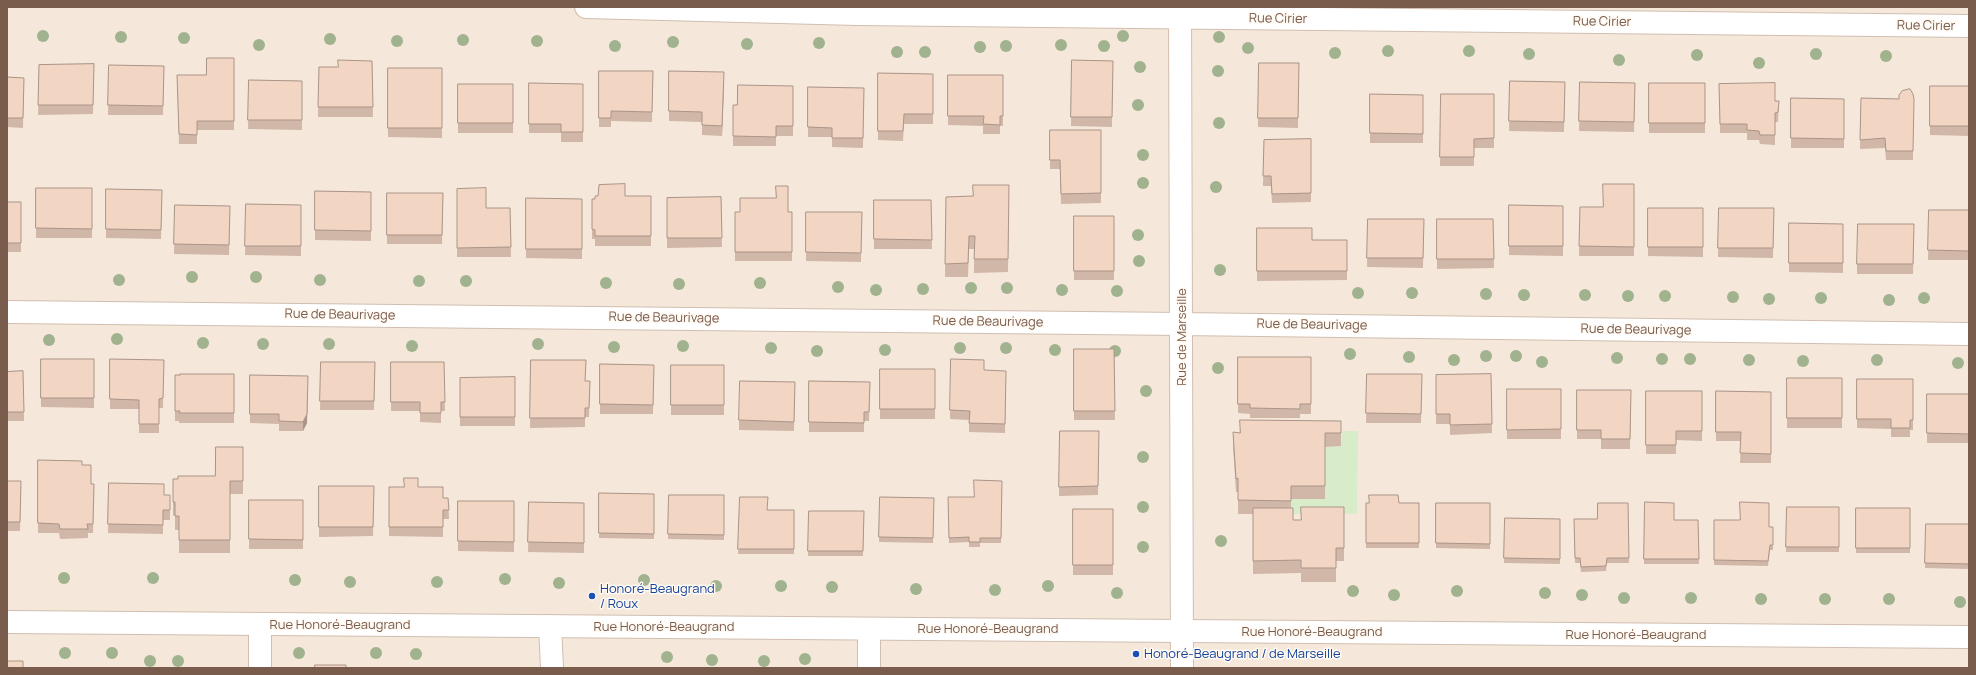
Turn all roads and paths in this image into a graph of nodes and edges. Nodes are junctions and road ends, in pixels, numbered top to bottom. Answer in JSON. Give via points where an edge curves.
{"nodes":[{"id":1,"x":586,"y":7,"type":"edge"},
{"id":2,"x":857,"y":11,"type":"edge"},
{"id":3,"x":1180,"y":12,"type":"edge"},
{"id":4,"x":1969,"y":26,"type":"edge"},
{"id":5,"x":7,"y":312,"type":"edge"},
{"id":6,"x":1182,"y":324,"type":"junction"},
{"id":7,"x":1969,"y":334,"type":"edge"},
{"id":8,"x":7,"y":622,"type":"edge"},
{"id":9,"x":260,"y":624,"type":"junction"},
{"id":10,"x":550,"y":626,"type":"junction"},
{"id":11,"x":869,"y":629,"type":"junction"},
{"id":12,"x":1182,"y":631,"type":"junction"},
{"id":13,"x":1969,"y":637,"type":"edge"},
{"id":14,"x":260,"y":668,"type":"edge"},
{"id":15,"x":552,"y":668,"type":"edge"},
{"id":16,"x":869,"y":668,"type":"edge"},
{"id":17,"x":1182,"y":668,"type":"edge"}],
"edges":[{"from":1,"to":2,"type":"street","name":"Rue Cirier"},
{"from":2,"to":3,"type":"street","name":"Rue Cirier"},
{"from":3,"to":4,"type":"street","name":"Rue Cirier"},
{"from":3,"to":6,"type":"street","name":"Rue de Marseille"},
{"from":5,"to":6,"type":"street","name":"Rue de Beaurivage"},
{"from":6,"to":7,"type":"street","name":"Rue de Beaurivage"},
{"from":6,"to":12,"type":"street","name":"Rue de Marseille"},
{"from":8,"to":9,"type":"street","name":"Rue Honoré-Beaugrand"},
{"from":9,"to":10,"type":"street","name":"Rue Honoré-Beaugrand"},
{"from":9,"to":14,"type":"street"},
{"from":10,"to":11,"type":"street","name":"Rue Honoré-Beaugrand"},
{"from":10,"to":15,"type":"street"},
{"from":11,"to":12,"type":"street","name":"Rue Honoré-Beaugrand"},
{"from":11,"to":16,"type":"street"},
{"from":12,"to":13,"type":"street","name":"Rue Honoré-Beaugrand"},
{"from":12,"to":17,"type":"street","name":"Rue de Marseille"}]}
